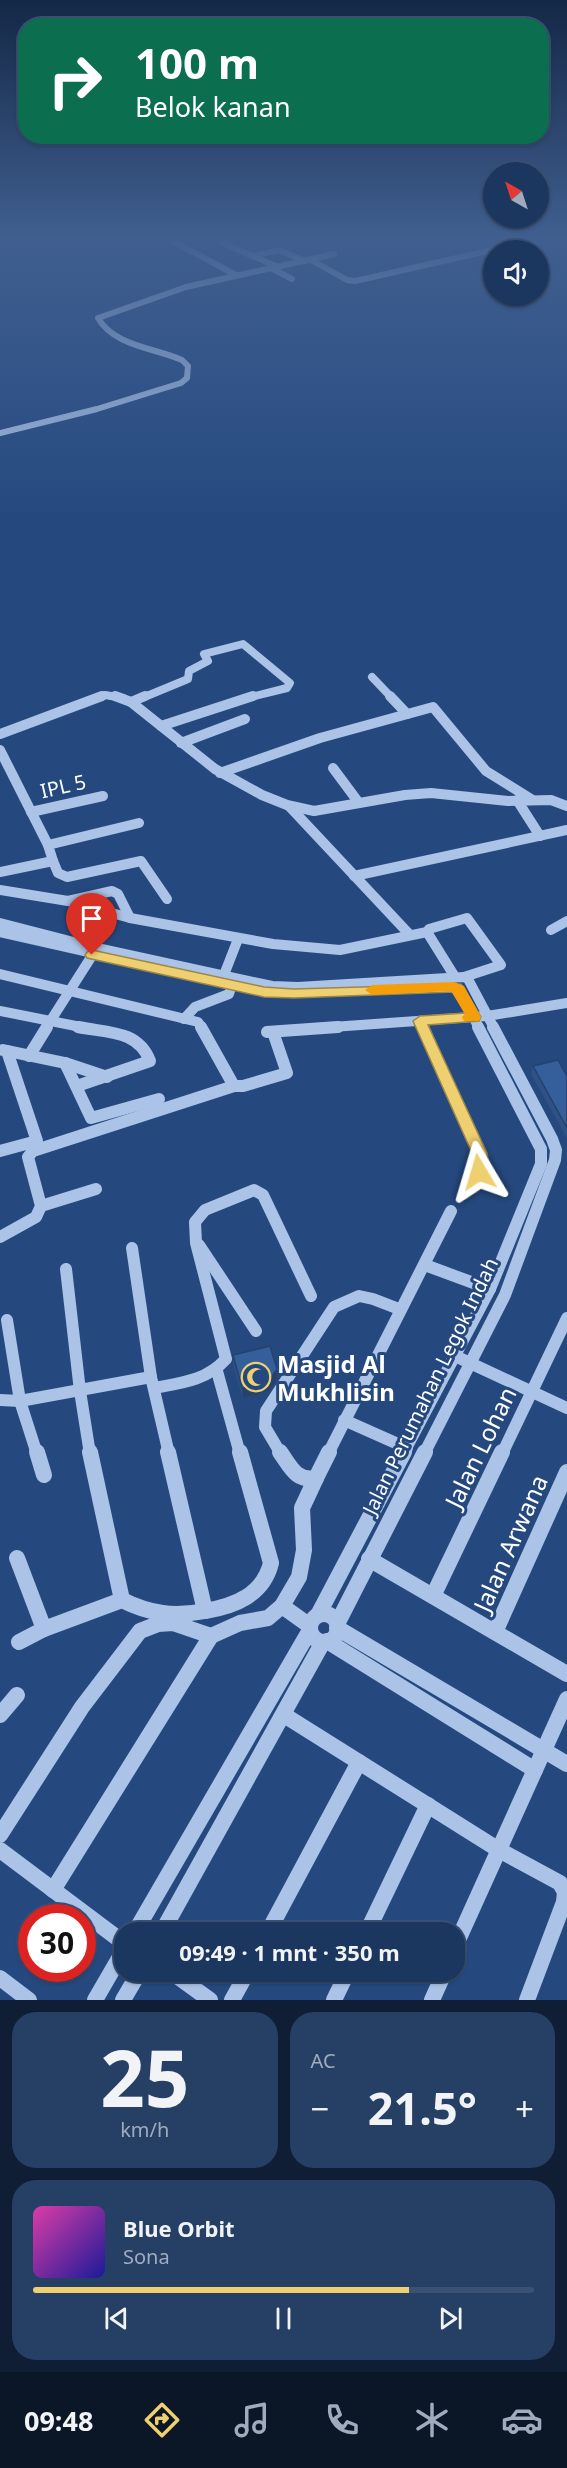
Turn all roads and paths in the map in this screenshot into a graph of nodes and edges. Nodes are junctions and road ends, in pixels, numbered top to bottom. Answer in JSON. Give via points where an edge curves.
{"nodes":[{"id":1,"x":113,"y":333,"type":"edge"},
{"id":2,"x":0,"y":433,"type":"edge"},
{"id":3,"x":372,"y":677,"type":"dead end"},
{"id":4,"x":131,"y":702,"type":"junction"},
{"id":5,"x":407,"y":714,"type":"junction"},
{"id":6,"x":244,"y":719,"type":"dead end"},
{"id":7,"x":161,"y":726,"type":"junction"},
{"id":8,"x":0,"y":734,"type":"edge"},
{"id":9,"x":181,"y":743,"type":"junction"},
{"id":10,"x":0,"y":750,"type":"edge"},
{"id":11,"x":333,"y":768,"type":"dead end"},
{"id":12,"x":220,"y":773,"type":"junction"},
{"id":13,"x":103,"y":796,"type":"dead end"},
{"id":14,"x":567,"y":798,"type":"edge"},
{"id":15,"x":531,"y":799,"type":"junction"},
{"id":16,"x":517,"y":800,"type":"junction"},
{"id":17,"x":551,"y":800,"type":"junction"},
{"id":18,"x":359,"y":802,"type":"junction"},
{"id":19,"x":288,"y":804,"type":"junction"},
{"id":20,"x":567,"y":806,"type":"edge"},
{"id":21,"x":31,"y":813,"type":"junction"},
{"id":22,"x":139,"y":823,"type":"dead end"},
{"id":23,"x":567,"y":830,"type":"edge"},
{"id":24,"x":540,"y":836,"type":"junction"},
{"id":25,"x":48,"y":845,"type":"junction"},
{"id":26,"x":52,"y":861,"type":"junction"},
{"id":27,"x":0,"y":872,"type":"edge"},
{"id":28,"x":354,"y":876,"type":"junction"},
{"id":29,"x":0,"y":890,"type":"edge"},
{"id":30,"x":166,"y":899,"type":"dead end"},
{"id":31,"x":68,"y":901,"type":"junction"},
{"id":32,"x":105,"y":911,"type":"junction"},
{"id":33,"x":130,"y":918,"type":"junction"},
{"id":34,"x":567,"y":921,"type":"edge"},
{"id":35,"x":0,"y":923,"type":"edge"},
{"id":36,"x":551,"y":930,"type":"dead end"},
{"id":37,"x":0,"y":932,"type":"edge"},
{"id":38,"x":427,"y":932,"type":"junction"},
{"id":39,"x":410,"y":935,"type":"junction"},
{"id":40,"x":238,"y":939,"type":"junction"},
{"id":41,"x":82,"y":944,"type":"junction"},
{"id":42,"x":95,"y":951,"type":"junction"},
{"id":43,"x":0,"y":974,"type":"edge"},
{"id":44,"x":459,"y":977,"type":"junction"},
{"id":45,"x":226,"y":981,"type":"junction"},
{"id":46,"x":68,"y":992,"type":"junction"},
{"id":47,"x":567,"y":1003,"type":"edge"},
{"id":48,"x":0,"y":1011,"type":"edge"},
{"id":49,"x":487,"y":1016,"type":"junction"},
{"id":50,"x":474,"y":1017,"type":"junction"},
{"id":51,"x":184,"y":1019,"type":"junction"},
{"id":52,"x":420,"y":1021,"type":"junction"},
{"id":53,"x":51,"y":1022,"type":"junction"},
{"id":54,"x":3,"y":1050,"type":"edge"},
{"id":55,"x":29,"y":1056,"type":"junction"},
{"id":56,"x":65,"y":1063,"type":"junction"},
{"id":57,"x":107,"y":1077,"type":"junction"},
{"id":58,"x":77,"y":1086,"type":"junction"},
{"id":59,"x":234,"y":1086,"type":"junction"},
{"id":60,"x":159,"y":1099,"type":"dead end"},
{"id":61,"x":0,"y":1151,"type":"edge"},
{"id":62,"x":479,"y":1172,"type":"dead end"},
{"id":63,"x":96,"y":1189,"type":"dead end"},
{"id":64,"x":42,"y":1206,"type":"junction"},
{"id":65,"x":451,"y":1211,"type":"dead end"},
{"id":66,"x":0,"y":1237,"type":"edge"},
{"id":67,"x":196,"y":1243,"type":"junction"},
{"id":68,"x":132,"y":1248,"type":"dead end"},
{"id":69,"x":425,"y":1265,"type":"junction"},
{"id":70,"x":66,"y":1269,"type":"dead end"},
{"id":71,"x":490,"y":1289,"type":"junction"},
{"id":72,"x":311,"y":1296,"type":"dead end"},
{"id":73,"x":399,"y":1310,"type":"junction"},
{"id":74,"x":567,"y":1318,"type":"edge"},
{"id":75,"x":7,"y":1320,"type":"dead end"},
{"id":76,"x":256,"y":1331,"type":"dead end"},
{"id":77,"x":455,"y":1356,"type":"junction"},
{"id":78,"x":470,"y":1363,"type":"junction"},
{"id":79,"x":217,"y":1371,"type":"junction"},
{"id":80,"x":153,"y":1382,"type":"junction"},
{"id":81,"x":80,"y":1391,"type":"junction"},
{"id":82,"x":531,"y":1391,"type":"junction"},
{"id":83,"x":0,"y":1400,"type":"edge"},
{"id":84,"x":20,"y":1401,"type":"junction"},
{"id":85,"x":567,"y":1408,"type":"edge"},
{"id":86,"x":344,"y":1420,"type":"junction"},
{"id":87,"x":407,"y":1448,"type":"junction"},
{"id":88,"x":567,"y":1472,"type":"edge"},
{"id":89,"x":44,"y":1475,"type":"dead end"},
{"id":90,"x":315,"y":1479,"type":"junction"},
{"id":91,"x":17,"y":1558,"type":"dead end"},
{"id":92,"x":369,"y":1559,"type":"junction"},
{"id":93,"x":432,"y":1596,"type":"junction"},
{"id":94,"x":122,"y":1600,"type":"junction"},
{"id":95,"x":282,"y":1606,"type":"junction"},
{"id":96,"x":205,"y":1611,"type":"junction"},
{"id":97,"x":337,"y":1626,"type":"junction"},
{"id":98,"x":44,"y":1629,"type":"junction"},
{"id":99,"x":318,"y":1631,"type":"junction"},
{"id":100,"x":495,"y":1632,"type":"junction"},
{"id":101,"x":211,"y":1636,"type":"junction"},
{"id":102,"x":19,"y":1642,"type":"dead end"},
{"id":103,"x":567,"y":1674,"type":"edge"},
{"id":104,"x":17,"y":1695,"type":"dead end"},
{"id":105,"x":567,"y":1699,"type":"edge"},
{"id":106,"x":0,"y":1715,"type":"edge"},
{"id":107,"x":284,"y":1715,"type":"junction"},
{"id":108,"x":544,"y":1750,"type":"junction"},
{"id":109,"x":359,"y":1762,"type":"junction"},
{"id":110,"x":567,"y":1764,"type":"edge"},
{"id":111,"x":535,"y":1770,"type":"junction"},
{"id":112,"x":428,"y":1805,"type":"junction"},
{"id":113,"x":0,"y":1835,"type":"edge"},
{"id":114,"x":0,"y":1850,"type":"edge"},
{"id":115,"x":499,"y":1850,"type":"junction"},
{"id":116,"x":53,"y":1890,"type":"junction"},
{"id":117,"x":141,"y":1922,"type":"edge"},
{"id":118,"x":168,"y":1922,"type":"edge"},
{"id":119,"x":273,"y":1922,"type":"edge"},
{"id":120,"x":372,"y":1922,"type":"edge"},
{"id":121,"x":465,"y":1925,"type":"edge"},
{"id":122,"x":114,"y":1936,"type":"edge"},
{"id":123,"x":114,"y":1967,"type":"edge"},
{"id":124,"x":0,"y":1978,"type":"edge"},
{"id":125,"x":134,"y":1982,"type":"edge"},
{"id":126,"x":185,"y":1982,"type":"edge"},
{"id":127,"x":242,"y":1982,"type":"edge"},
{"id":128,"x":343,"y":1982,"type":"edge"},
{"id":129,"x":440,"y":1982,"type":"edge"},
{"id":130,"x":29,"y":2000,"type":"edge"},
{"id":131,"x":95,"y":2000,"type":"edge"},
{"id":132,"x":123,"y":2000,"type":"edge"},
{"id":133,"x":210,"y":2000,"type":"edge"},
{"id":134,"x":232,"y":2000,"type":"edge"},
{"id":135,"x":334,"y":2000,"type":"edge"},
{"id":136,"x":432,"y":2000,"type":"edge"},
{"id":137,"x":527,"y":2000,"type":"edge"}],
"edges":[{"from":1,"to":2,"type":"street","via":[[179,358],[186,363],[188,378],[98,409]]},
{"from":3,"to":5,"type":"street"},
{"from":4,"to":7,"type":"street"},
{"from":4,"to":7,"type":"street","via":[[188,679],[189,671],[207,663],[204,654],[243,644],[290,683]]},
{"from":4,"to":8,"type":"street","via":[[105,695]]},
{"from":5,"to":12,"type":"street","via":[[300,744]]},
{"from":5,"to":15,"type":"street","via":[[435,707],[486,771]]},
{"from":6,"to":9,"type":"street"},
{"from":7,"to":9,"type":"street"},
{"from":9,"to":12,"type":"street"},
{"from":10,"to":21,"type":"street"},
{"from":11,"to":18,"type":"street"},
{"from":12,"to":19,"type":"street"},
{"from":13,"to":21,"type":"street","name":"IPL 5"},
{"from":14,"to":17,"type":"street"},
{"from":15,"to":16,"type":"street"},
{"from":15,"to":17,"type":"street"},
{"from":16,"to":18,"type":"street","via":[[431,793]]},
{"from":16,"to":24,"type":"street"},
{"from":17,"to":20,"type":"street"},
{"from":18,"to":19,"type":"street","via":[[314,811]]},
{"from":19,"to":28,"type":"street"},
{"from":21,"to":25,"type":"street"},
{"from":22,"to":25,"type":"street"},
{"from":23,"to":24,"type":"street"},
{"from":24,"to":28,"type":"street"},
{"from":25,"to":26,"type":"street"},
{"from":26,"to":27,"type":"street"},
{"from":26,"to":30,"type":"street","via":[[58,873],[67,877],[141,861]]},
{"from":28,"to":39,"type":"street"},
{"from":29,"to":31,"type":"street"},
{"from":31,"to":32,"type":"street"},
{"from":31,"to":33,"type":"street","via":[[112,891],[118,894]]},
{"from":32,"to":33,"type":"street"},
{"from":32,"to":41,"type":"street"},
{"from":33,"to":40,"type":"street"},
{"from":34,"to":36,"type":"street"},
{"from":35,"to":41,"type":"street","name":"Jalan Perumahan Legok Indah"},
{"from":37,"to":42,"type":"street","name":"Jalan Perumahan Legok Indah"},
{"from":38,"to":39,"type":"street"},
{"from":38,"to":44,"type":"street"},
{"from":38,"to":44,"type":"street","via":[[464,918],[469,920],[501,965]]},
{"from":39,"to":40,"type":"street","via":[[340,950]]},
{"from":40,"to":45,"type":"street"},
{"from":41,"to":42,"type":"street","name":"Jalan Perumahan Legok Indah"},
{"from":42,"to":45,"type":"street","name":"Jalan Perumahan Legok Indah"},
{"from":42,"to":46,"type":"street"},
{"from":43,"to":46,"type":"street"},
{"from":44,"to":45,"type":"street","name":"Jalan Perumahan Legok Indah","via":[[298,987]]},
{"from":44,"to":49,"type":"street","name":"Jalan Perumahan Legok Indah","via":[[468,979]]},
{"from":45,"to":50,"type":"street","name":"Jalan Perumahan Legok Indah","via":[[264,992],[294,993],[454,986]]},
{"from":45,"to":51,"type":"street","via":[[229,994],[195,1007]]},
{"from":46,"to":51,"type":"street"},
{"from":46,"to":53,"type":"street"},
{"from":47,"to":49,"type":"street"},
{"from":48,"to":53,"type":"street"},
{"from":49,"to":50,"type":"street"},
{"from":49,"to":78,"type":"street","name":"Jalan Perumahan Legok Indah","via":[[556,1150],[505,1295]]},
{"from":50,"to":52,"type":"street"},
{"from":50,"to":71,"type":"street","name":"Jalan Perumahan Legok Indah","via":[[541,1149],[541,1164]]},
{"from":51,"to":59,"type":"street","via":[[202,1024]]},
{"from":52,"to":59,"type":"street","via":[[270,1032],[287,1073]]},
{"from":52,"to":62,"type":"street","via":[[479,1153]]},
{"from":53,"to":55,"type":"street"},
{"from":53,"to":57,"type":"street","via":[[134,1038],[145,1048],[148,1063]]},
{"from":54,"to":55,"type":"street"},
{"from":54,"to":61,"type":"street","via":[[37,1141]]},
{"from":55,"to":56,"type":"street"},
{"from":56,"to":57,"type":"street"},
{"from":56,"to":58,"type":"street"},
{"from":57,"to":58,"type":"street"},
{"from":58,"to":60,"type":"street","via":[[91,1118]]},
{"from":59,"to":64,"type":"street","via":[[33,1151],[28,1157]]},
{"from":63,"to":64,"type":"street"},
{"from":64,"to":66,"type":"street","via":[[36,1217]]},
{"from":65,"to":69,"type":"street"},
{"from":67,"to":72,"type":"street","via":[[195,1222],[205,1210],[254,1190],[259,1192]]},
{"from":67,"to":76,"type":"street"},
{"from":67,"to":79,"type":"street","via":[[226,1359]]},
{"from":68,"to":80,"type":"street"},
{"from":69,"to":71,"type":"street"},
{"from":69,"to":73,"type":"street"},
{"from":70,"to":81,"type":"street"},
{"from":71,"to":77,"type":"street","name":"Jalan Perumahan Legok Indah"},
{"from":73,"to":86,"type":"street"},
{"from":73,"to":90,"type":"street","via":[[362,1294],[334,1307],[266,1411],[265,1427],[272,1443],[299,1478]]},
{"from":74,"to":82,"type":"street","name":"Jalan Lohan"},
{"from":75,"to":84,"type":"street"},
{"from":77,"to":78,"type":"street"},
{"from":77,"to":87,"type":"street","name":"Jalan Perumahan Legok Indah"},
{"from":78,"to":82,"type":"street"},
{"from":78,"to":92,"type":"street","name":"Jalan Perumahan Legok Indah"},
{"from":79,"to":80,"type":"street","via":[[206,1378]]},
{"from":79,"to":96,"type":"street","via":[[272,1563],[271,1571],[249,1597]]},
{"from":80,"to":81,"type":"street"},
{"from":80,"to":96,"type":"street"},
{"from":81,"to":84,"type":"street"},
{"from":81,"to":94,"type":"street","via":[[94,1476]]},
{"from":82,"to":85,"type":"street"},
{"from":82,"to":93,"type":"street","name":"Jalan Lohan"},
{"from":83,"to":84,"type":"street"},
{"from":84,"to":89,"type":"street"},
{"from":86,"to":87,"type":"street"},
{"from":86,"to":90,"type":"street"},
{"from":87,"to":99,"type":"street","name":"Jalan Perumahan Legok Indah"},
{"from":88,"to":100,"type":"street","name":"Jalan Arwana"},
{"from":90,"to":95,"type":"street","via":[[302,1508],[304,1550],[299,1577]]},
{"from":91,"to":98,"type":"street"},
{"from":92,"to":93,"type":"street"},
{"from":92,"to":97,"type":"street","name":"Jalan Perumahan Legok Indah"},
{"from":93,"to":100,"type":"street"},
{"from":94,"to":96,"type":"street","via":[[160,1616]]},
{"from":94,"to":98,"type":"street"},
{"from":95,"to":99,"type":"street"},
{"from":95,"to":101,"type":"street","via":[[268,1618],[240,1623]]},
{"from":97,"to":99,"type":"street","name":"Jalan Perumahan Legok Indah","via":[[334,1637]]},
{"from":97,"to":99,"type":"street","via":[[327,1614]]},
{"from":97,"to":108,"type":"street"},
{"from":98,"to":102,"type":"street"},
{"from":99,"to":107,"type":"street","name":"Jalan Perumahan Legok Indah"},
{"from":99,"to":111,"type":"street"},
{"from":99,"to":117,"type":"street","name":"Jalan Perumahan Legok Indah"},
{"from":100,"to":103,"type":"street"},
{"from":101,"to":113,"type":"street","via":[[173,1623],[140,1631],[82,1707]]},
{"from":101,"to":116,"type":"street"},
{"from":104,"to":106,"type":"street"},
{"from":105,"to":108,"type":"street"},
{"from":107,"to":109,"type":"street"},
{"from":107,"to":118,"type":"street","name":"Jalan Perumahan Legok Indah"},
{"from":108,"to":110,"type":"street"},
{"from":108,"to":111,"type":"street"},
{"from":109,"to":112,"type":"street"},
{"from":109,"to":119,"type":"street"},
{"from":111,"to":115,"type":"street"},
{"from":112,"to":115,"type":"street"},
{"from":112,"to":120,"type":"street"},
{"from":114,"to":116,"type":"street"},
{"from":115,"to":121,"type":"street"},
{"from":115,"to":137,"type":"street","via":[[560,1883],[565,1893]]},
{"from":116,"to":122,"type":"street"},
{"from":123,"to":131,"type":"street"},
{"from":124,"to":130,"type":"street"},
{"from":125,"to":132,"type":"street"},
{"from":126,"to":133,"type":"street"},
{"from":127,"to":134,"type":"street"},
{"from":128,"to":135,"type":"street"},
{"from":129,"to":136,"type":"street"}]}
